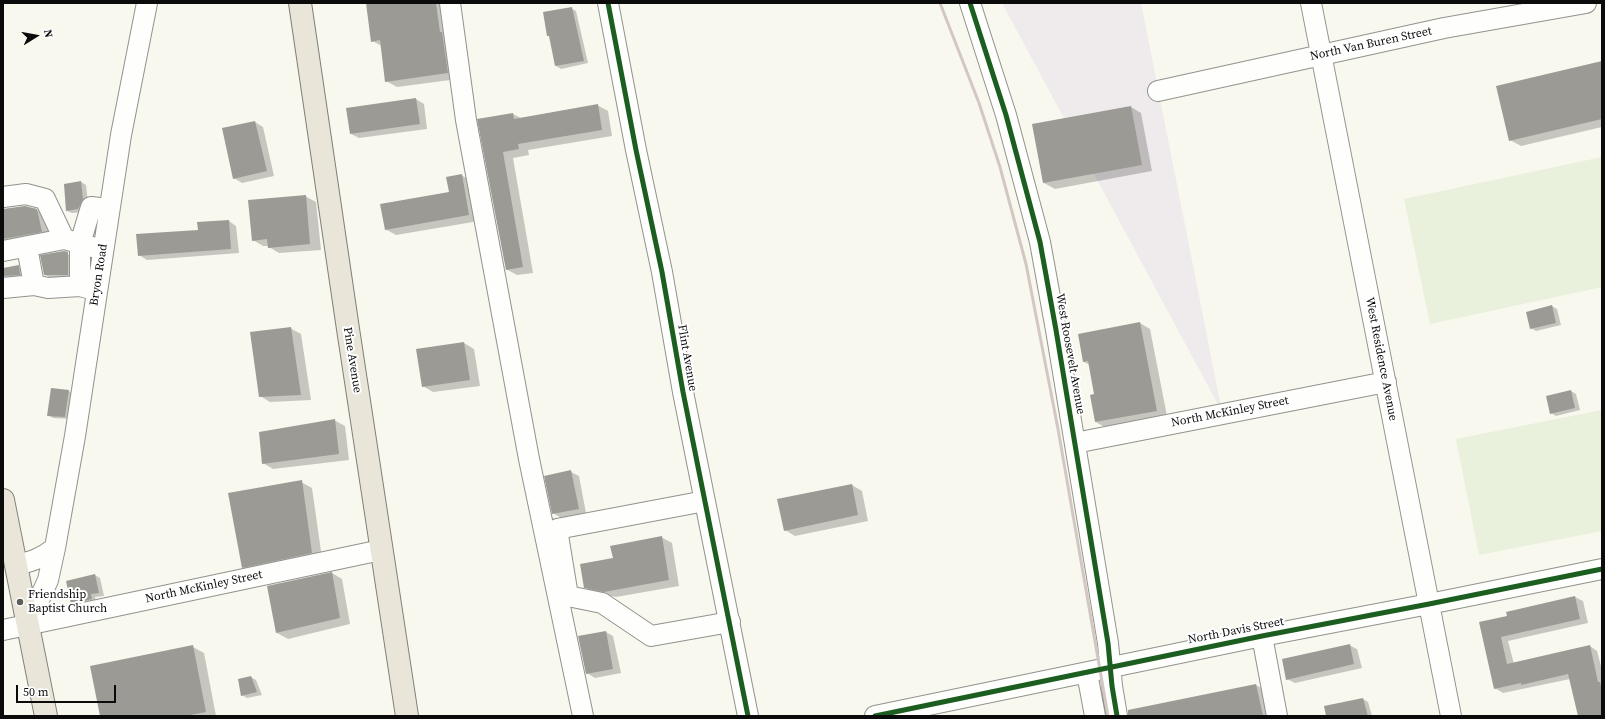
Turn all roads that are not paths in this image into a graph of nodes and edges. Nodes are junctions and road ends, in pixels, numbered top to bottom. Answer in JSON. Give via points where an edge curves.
{"nodes":[{"id":1,"x":147,"y":3,"type":"edge"},
{"id":2,"x":300,"y":3,"type":"edge"},
{"id":3,"x":450,"y":3,"type":"edge"},
{"id":4,"x":608,"y":3,"type":"edge"},
{"id":5,"x":970,"y":3,"type":"edge"},
{"id":6,"x":1311,"y":3,"type":"edge"},
{"id":7,"x":1586,"y":3,"type":"edge"},
{"id":8,"x":1321,"y":55,"type":"junction"},
{"id":9,"x":1158,"y":91,"type":"dead end"},
{"id":10,"x":3,"y":197,"type":"edge"},
{"id":11,"x":109,"y":209,"type":"junction"},
{"id":12,"x":72,"y":241,"type":"junction"},
{"id":13,"x":27,"y":247,"type":"junction"},
{"id":14,"x":103,"y":250,"type":"junction"},
{"id":15,"x":3,"y":251,"type":"edge"},
{"id":16,"x":34,"y":285,"type":"junction"},
{"id":17,"x":3,"y":288,"type":"edge"},
{"id":18,"x":88,"y":288,"type":"junction"},
{"id":19,"x":1386,"y":382,"type":"junction"},
{"id":20,"x":1075,"y":443,"type":"junction"},
{"id":21,"x":3,"y":500,"type":"edge"},
{"id":22,"x":706,"y":501,"type":"junction"},
{"id":23,"x":55,"y":548,"type":"junction"},
{"id":24,"x":381,"y":550,"type":"junction"},
{"id":25,"x":16,"y":565,"type":"junction"},
{"id":26,"x":1602,"y":570,"type":"edge"},
{"id":27,"x":1429,"y":604,"type":"junction"},
{"id":28,"x":730,"y":622,"type":"junction"},
{"id":29,"x":28,"y":624,"type":"junction"},
{"id":30,"x":3,"y":630,"type":"edge"},
{"id":31,"x":1262,"y":636,"type":"junction"},
{"id":32,"x":1110,"y":668,"type":"junction"},
{"id":33,"x":1087,"y":673,"type":"junction"},
{"id":34,"x":46,"y":716,"type":"edge"},
{"id":35,"x":407,"y":716,"type":"edge"},
{"id":36,"x":583,"y":716,"type":"edge"},
{"id":37,"x":748,"y":716,"type":"edge"},
{"id":38,"x":874,"y":716,"type":"edge"},
{"id":39,"x":1095,"y":716,"type":"edge"},
{"id":40,"x":1118,"y":716,"type":"edge"},
{"id":41,"x":1277,"y":716,"type":"edge"},
{"id":42,"x":1451,"y":716,"type":"edge"}],
"edges":[{"from":1,"to":11,"type":"street","name":"Bryon Road"},
{"from":2,"to":24,"type":"main road","name":"Pine Avenue"},
{"from":3,"to":36,"type":"street","via":[[466,120],[530,459]]},
{"from":4,"to":22,"type":"street","name":"Flint Avenue"},
{"from":5,"to":20,"type":"street","name":"West Roosevelt Avenue","via":[[1006,114],[1040,242]]},
{"from":6,"to":8,"type":"street","name":"West Residence Avenue"},
{"from":7,"to":8,"type":"street","name":"North Van Buren Street","via":[[1444,28]]},
{"from":8,"to":9,"type":"street","name":"North Van Buren Street"},
{"from":8,"to":19,"type":"street","name":"West Residence Avenue"},
{"from":10,"to":12,"type":"street","via":[[26,194],[45,199]]},
{"from":11,"to":12,"type":"street","via":[[91,207]]},
{"from":11,"to":14,"type":"street","name":"Bryon Road"},
{"from":12,"to":13,"type":"street"},
{"from":12,"to":14,"type":"street"},
{"from":12,"to":18,"type":"street"},
{"from":13,"to":15,"type":"street"},
{"from":13,"to":16,"type":"street"},
{"from":14,"to":18,"type":"street","name":"Bryon Road"},
{"from":16,"to":17,"type":"street"},
{"from":16,"to":18,"type":"street","via":[[48,288]]},
{"from":18,"to":23,"type":"street","name":"Bryon Road","via":[[75,436]]},
{"from":19,"to":20,"type":"street","name":"North McKinley Street"},
{"from":19,"to":27,"type":"street","name":"West Residence Avenue"},
{"from":20,"to":32,"type":"street","name":"West Roosevelt Avenue"},
{"from":21,"to":25,"type":"main road"},
{"from":22,"to":28,"type":"street","name":"Flint Avenue"},
{"from":22,"to":28,"type":"street","via":[[557,529],[568,596],[602,603],[651,636]]},
{"from":23,"to":25,"type":"street","via":[[44,557]]},
{"from":23,"to":29,"type":"street","name":"Bryon Road","via":[[48,580]]},
{"from":24,"to":29,"type":"street","name":"North McKinley Street"},
{"from":24,"to":35,"type":"main road","name":"Pine Avenue"},
{"from":25,"to":29,"type":"main road"},
{"from":26,"to":27,"type":"street","name":"North Davis Street"},
{"from":27,"to":31,"type":"street","name":"North Davis Street"},
{"from":27,"to":42,"type":"street","name":"West Residence Avenue"},
{"from":28,"to":37,"type":"street","name":"Flint Avenue"},
{"from":29,"to":30,"type":"street","name":"North McKinley Street"},
{"from":29,"to":34,"type":"main road"},
{"from":31,"to":32,"type":"street","name":"North Davis Street"},
{"from":31,"to":41,"type":"street"},
{"from":32,"to":33,"type":"street","name":"North Davis Street"},
{"from":32,"to":40,"type":"street","name":"West Roosevelt Avenue"},
{"from":33,"to":38,"type":"street","name":"North Davis Street"},
{"from":33,"to":39,"type":"street"}]}
